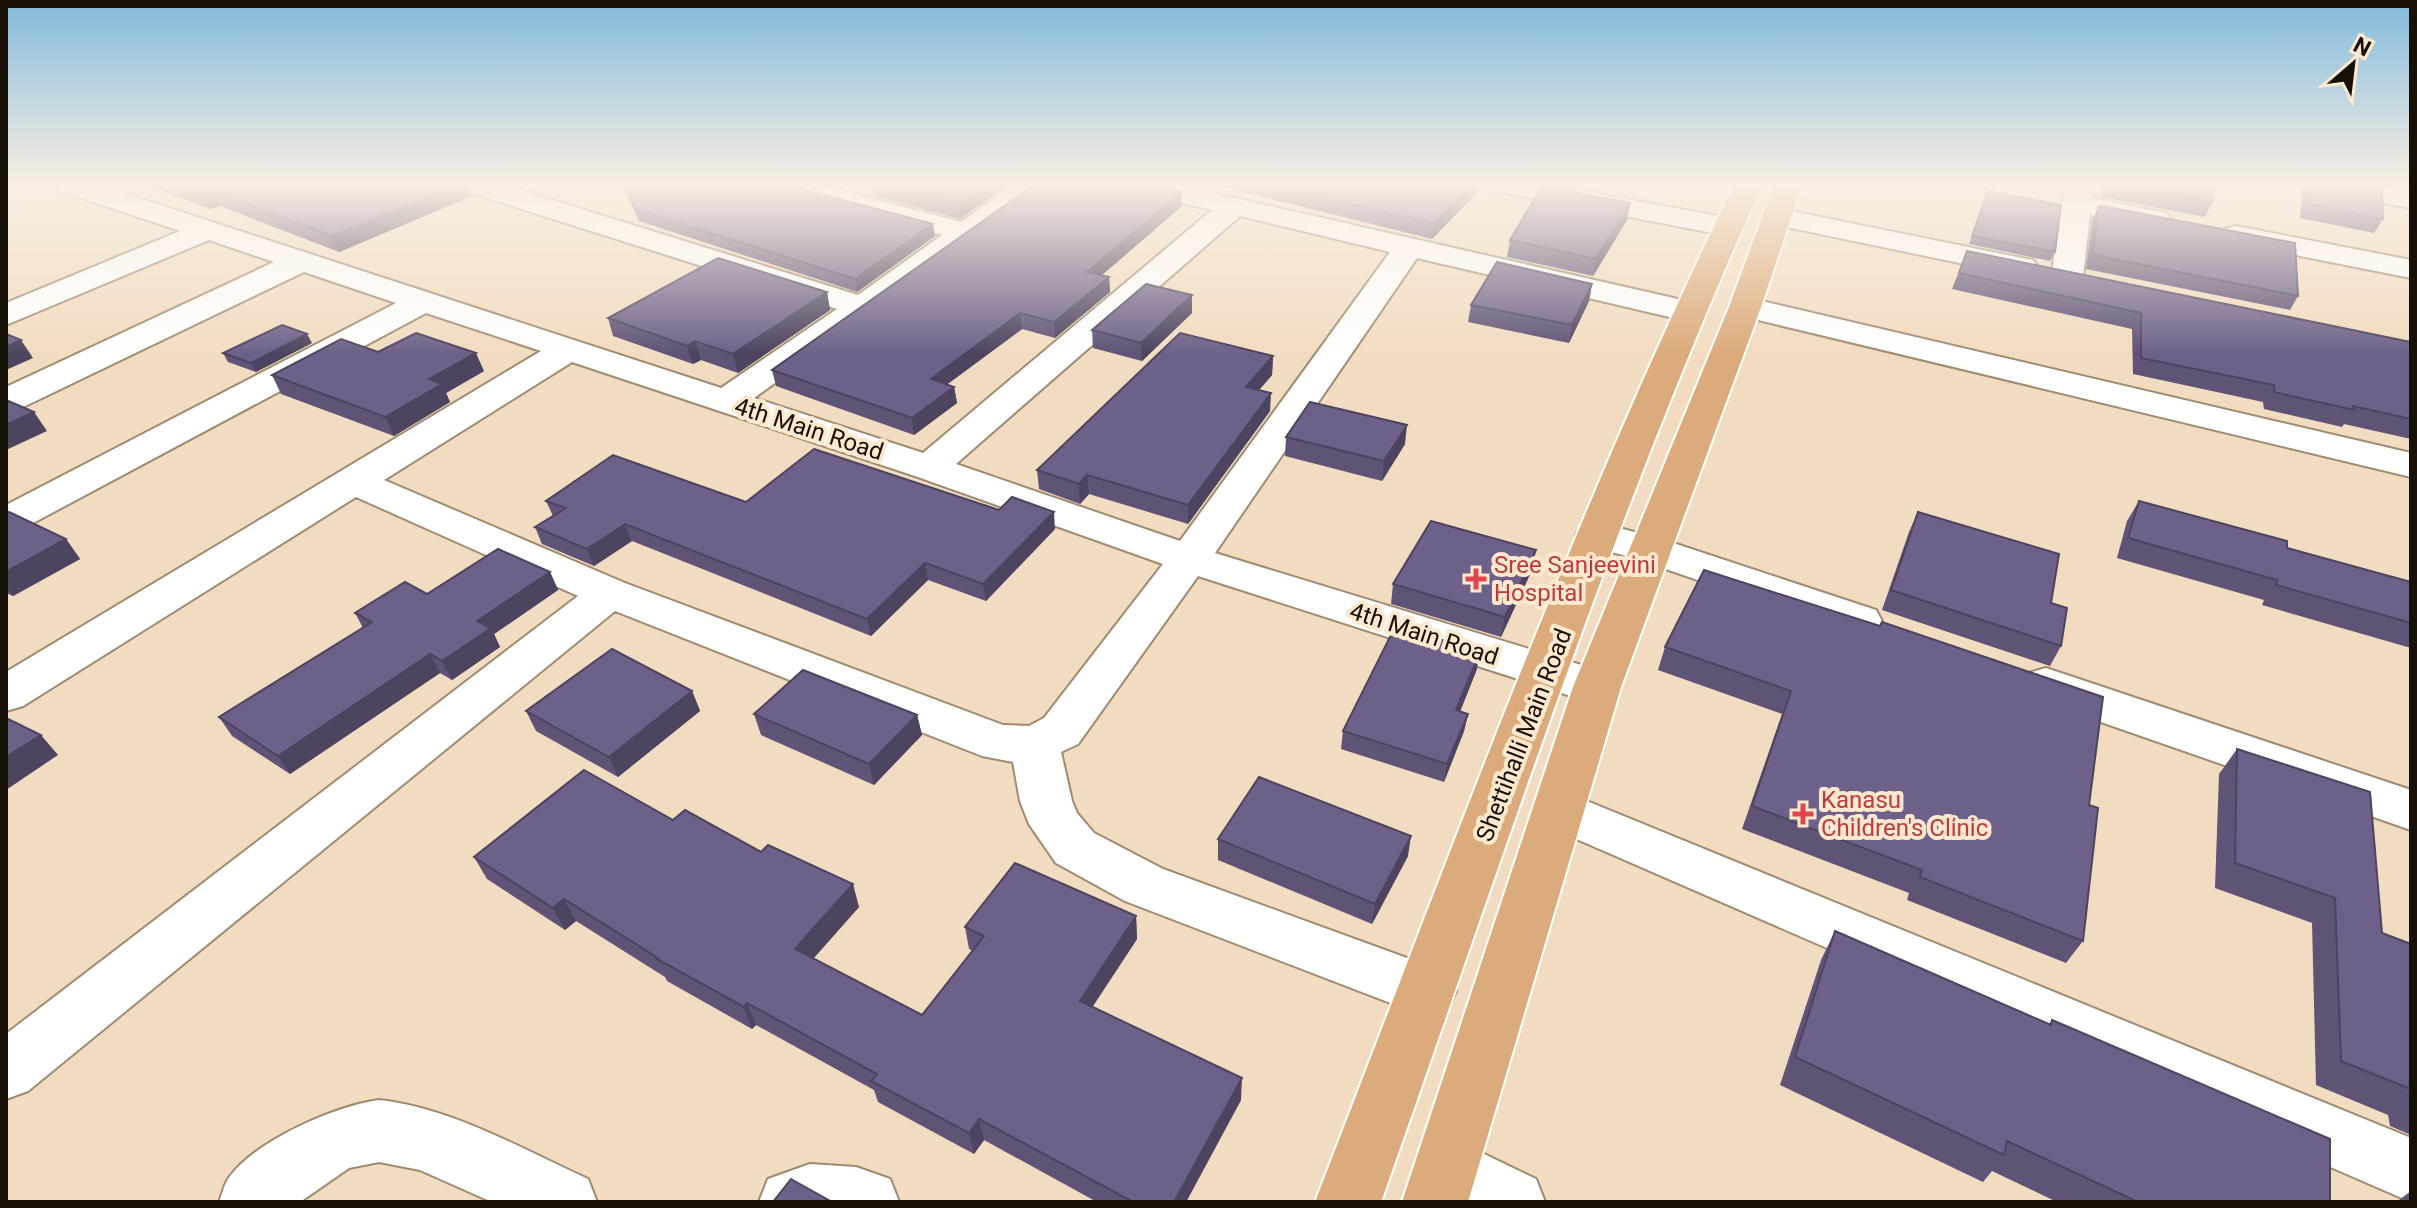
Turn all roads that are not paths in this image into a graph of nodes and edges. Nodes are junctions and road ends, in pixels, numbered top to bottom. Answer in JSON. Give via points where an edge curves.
{"nodes":[{"id":1,"x":181,"y":241,"type":"edge"},
{"id":2,"x":242,"y":241,"type":"edge"},
{"id":3,"x":657,"y":241,"type":"edge"},
{"id":4,"x":951,"y":241,"type":"edge"},
{"id":5,"x":1193,"y":241,"type":"edge"},
{"id":6,"x":1384,"y":241,"type":"edge"},
{"id":7,"x":1723,"y":241,"type":"edge"},
{"id":8,"x":1760,"y":241,"type":"edge"},
{"id":9,"x":1937,"y":241,"type":"edge"},
{"id":10,"x":2072,"y":241,"type":"edge"},
{"id":11,"x":2271,"y":241,"type":"edge"},
{"id":12,"x":1409,"y":247,"type":"junction"},
{"id":13,"x":302,"y":261,"type":"junction"},
{"id":14,"x":2411,"y":269,"type":"edge"},
{"id":15,"x":2067,"y":277,"type":"junction"},
{"id":16,"x":2098,"y":283,"type":"edge"},
{"id":17,"x":424,"y":301,"type":"junction"},
{"id":18,"x":863,"y":307,"type":"junction"},
{"id":19,"x":1745,"y":307,"type":"junction"},
{"id":20,"x":1691,"y":312,"type":"junction"},
{"id":21,"x":6,"y":315,"type":"edge"},
{"id":22,"x":569,"y":349,"type":"junction"},
{"id":23,"x":6,"y":401,"type":"edge"},
{"id":24,"x":726,"y":401,"type":"junction"},
{"id":25,"x":2411,"y":465,"type":"edge"},
{"id":26,"x":929,"y":468,"type":"junction"},
{"id":27,"x":353,"y":481,"type":"junction"},
{"id":28,"x":6,"y":521,"type":"edge"},
{"id":29,"x":1597,"y":535,"type":"junction"},
{"id":30,"x":1649,"y":549,"type":"junction"},
{"id":31,"x":1189,"y":559,"type":"junction"},
{"id":32,"x":610,"y":593,"type":"junction"},
{"id":33,"x":1903,"y":636,"type":"edge"},
{"id":34,"x":2008,"y":671,"type":"edge"},
{"id":35,"x":1547,"y":673,"type":"junction"},
{"id":36,"x":1597,"y":687,"type":"junction"},
{"id":37,"x":6,"y":694,"type":"edge"},
{"id":38,"x":1035,"y":744,"type":"junction"},
{"id":39,"x":1560,"y":810,"type":"junction"},
{"id":40,"x":2411,"y":810,"type":"edge"},
{"id":41,"x":1427,"y":991,"type":"junction"},
{"id":42,"x":6,"y":1071,"type":"edge"},
{"id":43,"x":2411,"y":1170,"type":"edge"},
{"id":44,"x":1441,"y":1185,"type":"edge"},
{"id":45,"x":252,"y":1202,"type":"edge"},
{"id":46,"x":564,"y":1202,"type":"edge"},
{"id":47,"x":792,"y":1202,"type":"edge"},
{"id":48,"x":866,"y":1202,"type":"edge"},
{"id":49,"x":1348,"y":1202,"type":"edge"},
{"id":50,"x":1512,"y":1202,"type":"edge"}],
"edges":[{"from":1,"to":21,"type":"street"},
{"from":2,"to":13,"type":"street","name":"4th Main Road"},
{"from":3,"to":18,"type":"street"},
{"from":4,"to":18,"type":"street"},
{"from":5,"to":26,"type":"street"},
{"from":6,"to":12,"type":"street"},
{"from":7,"to":20,"type":"main road","name":"Shettihalli Main Road"},
{"from":8,"to":19,"type":"main road"},
{"from":9,"to":15,"type":"street"},
{"from":10,"to":15,"type":"street"},
{"from":11,"to":14,"type":"street"},
{"from":12,"to":20,"type":"street"},
{"from":12,"to":31,"type":"street"},
{"from":13,"to":17,"type":"street","name":"4th Main Road"},
{"from":13,"to":23,"type":"street"},
{"from":15,"to":16,"type":"street"},
{"from":17,"to":22,"type":"street","name":"4th Main Road"},
{"from":17,"to":28,"type":"street"},
{"from":18,"to":24,"type":"street"},
{"from":19,"to":25,"type":"street"},
{"from":19,"to":30,"type":"main road"},
{"from":20,"to":29,"type":"main road","name":"Shettihalli Main Road"},
{"from":22,"to":24,"type":"street","name":"4th Main Road"},
{"from":22,"to":27,"type":"street"},
{"from":24,"to":26,"type":"street","name":"4th Main Road"},
{"from":26,"to":31,"type":"street","name":"4th Main Road"},
{"from":27,"to":32,"type":"street"},
{"from":27,"to":37,"type":"street"},
{"from":29,"to":30,"type":"street"},
{"from":29,"to":35,"type":"main road","name":"Shettihalli Main Road"},
{"from":30,"to":33,"type":"street"},
{"from":30,"to":36,"type":"main road"},
{"from":31,"to":35,"type":"street","name":"4th Main Road"},
{"from":31,"to":38,"type":"street","via":[[1061,731]]},
{"from":32,"to":38,"type":"street","via":[[999,743]]},
{"from":32,"to":42,"type":"street"},
{"from":34,"to":40,"type":"street"},
{"from":35,"to":36,"type":"street","name":"4th Main Road"},
{"from":35,"to":41,"type":"main road","name":"Shettihalli Main Road"},
{"from":36,"to":39,"type":"main road"},
{"from":38,"to":41,"type":"street","via":[[1046,801],[1055,824],[1075,848],[1144,885]]},
{"from":39,"to":43,"type":"street"},
{"from":39,"to":44,"type":"main road"},
{"from":41,"to":49,"type":"main road","name":"Shettihalli Main Road"},
{"from":44,"to":50,"type":"street"},
{"from":45,"to":46,"type":"street","via":[[286,1170],[335,1142],[380,1131],[422,1139]]},
{"from":47,"to":48,"type":"street","via":[[819,1196]]}]}
